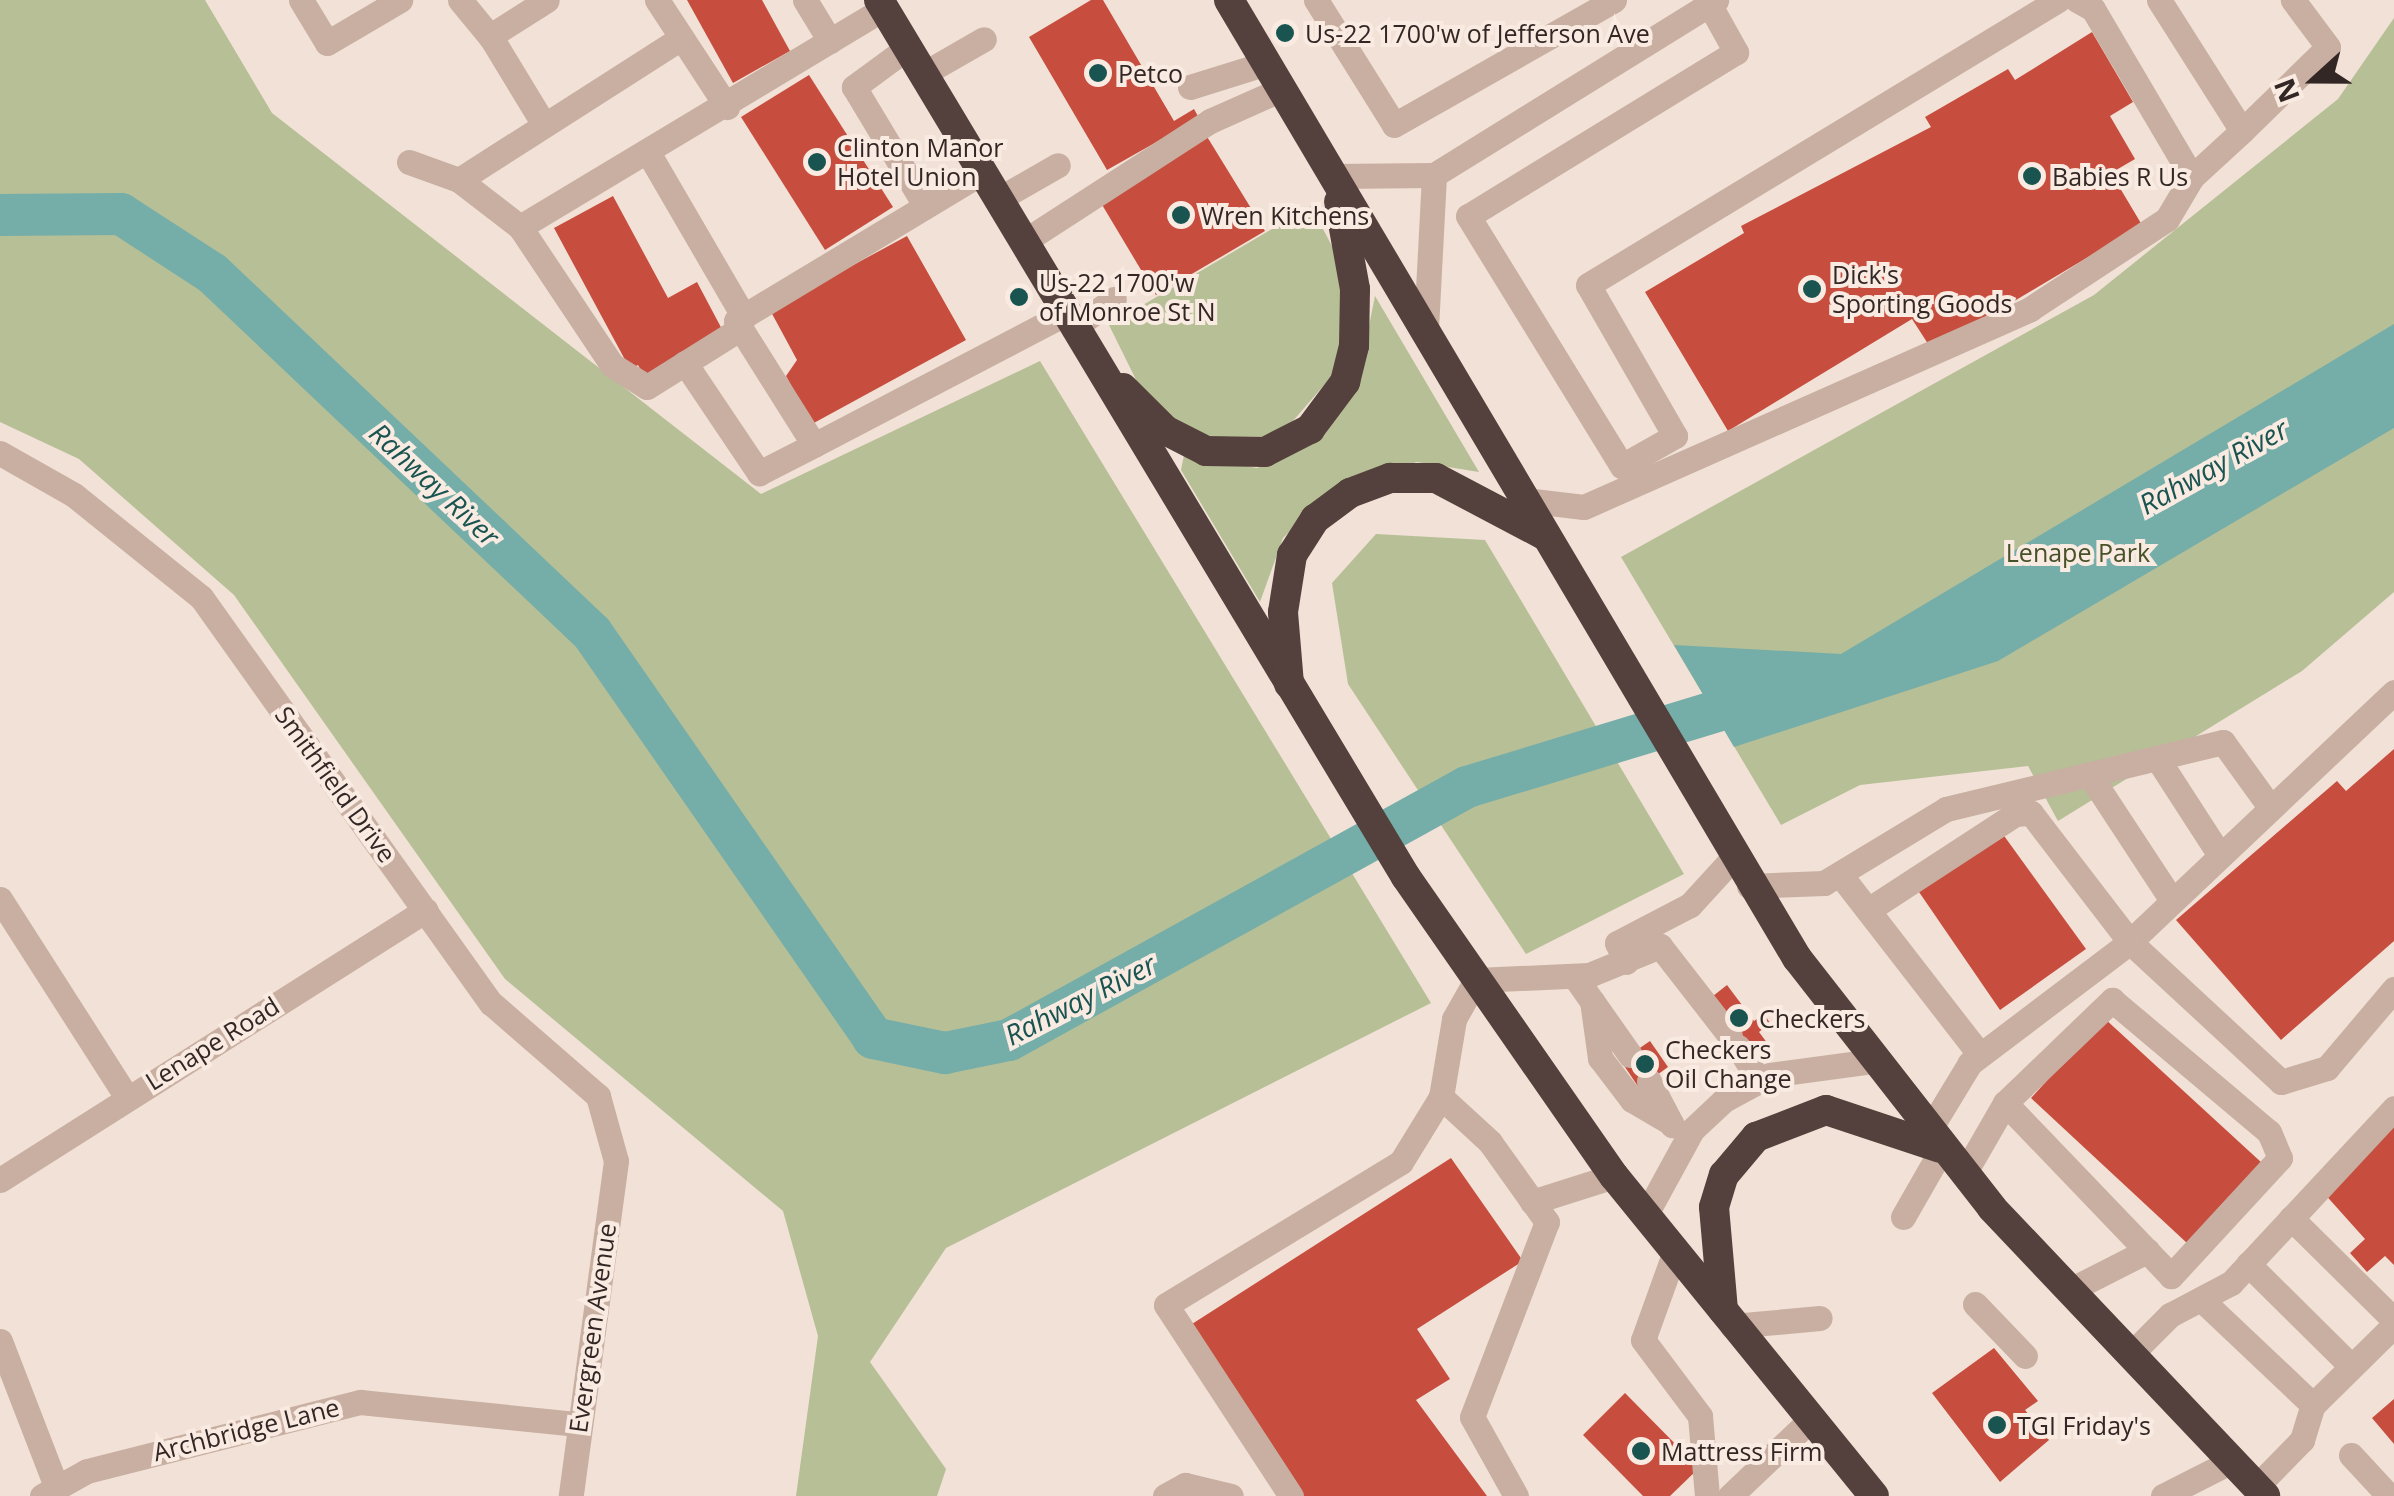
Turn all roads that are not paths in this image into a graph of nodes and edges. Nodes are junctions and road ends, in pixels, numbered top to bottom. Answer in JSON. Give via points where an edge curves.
{"nodes":[{"id":1,"x":301,"y":0,"type":"edge"},
{"id":2,"x":400,"y":0,"type":"edge"},
{"id":3,"x":460,"y":0,"type":"edge"},
{"id":4,"x":547,"y":0,"type":"edge"},
{"id":5,"x":657,"y":0,"type":"edge"},
{"id":6,"x":805,"y":0,"type":"edge"},
{"id":7,"x":1228,"y":0,"type":"edge"},
{"id":8,"x":1316,"y":0,"type":"edge"},
{"id":9,"x":1614,"y":0,"type":"edge"},
{"id":10,"x":2058,"y":0,"type":"edge"},
{"id":11,"x":2077,"y":0,"type":"edge"},
{"id":12,"x":2293,"y":0,"type":"edge"},
{"id":13,"x":1711,"y":1,"type":"edge"},
{"id":14,"x":2170,"y":2,"type":"edge"},
{"id":15,"x":881,"y":4,"type":"edge"},
{"id":16,"x":681,"y":38,"type":"junction"},
{"id":17,"x":984,"y":38,"type":"dead end"},
{"id":18,"x":492,"y":39,"type":"junction"},
{"id":19,"x":830,"y":41,"type":"junction"},
{"id":20,"x":915,"y":61,"type":"junction"},
{"id":21,"x":1274,"y":76,"type":"junction"},
{"id":22,"x":1190,"y":86,"type":"dead end"},
{"id":23,"x":727,"y":107,"type":"junction"},
{"id":24,"x":544,"y":122,"type":"junction"},
{"id":25,"x":2242,"y":131,"type":"junction"},
{"id":26,"x":649,"y":154,"type":"junction"},
{"id":27,"x":408,"y":162,"type":"dead end"},
{"id":28,"x":1058,"y":165,"type":"dead end"},
{"id":29,"x":981,"y":173,"type":"junction"},
{"id":30,"x":1334,"y":176,"type":"junction"},
{"id":31,"x":1434,"y":176,"type":"junction"},
{"id":32,"x":2192,"y":176,"type":"junction"},
{"id":33,"x":459,"y":180,"type":"junction"},
{"id":34,"x":997,"y":200,"type":"junction"},
{"id":35,"x":925,"y":204,"type":"junction"},
{"id":36,"x":520,"y":227,"type":"junction"},
{"id":37,"x":1023,"y":242,"type":"junction"},
{"id":38,"x":1114,"y":299,"type":"dead end"},
{"id":39,"x":1069,"y":321,"type":"junction"},
{"id":40,"x":742,"y":322,"type":"junction"},
{"id":41,"x":1426,"y":328,"type":"junction"},
{"id":42,"x":1089,"y":354,"type":"junction"},
{"id":43,"x":685,"y":363,"type":"junction"},
{"id":44,"x":814,"y":444,"type":"junction"},
{"id":45,"x":0,"y":452,"type":"edge"},
{"id":46,"x":1525,"y":500,"type":"junction"},
{"id":47,"x":1546,"y":536,"type":"junction"},
{"id":48,"x":2394,"y":692,"type":"edge"},
{"id":49,"x":1292,"y":699,"type":"junction"},
{"id":50,"x":2157,"y":758,"type":"junction"},
{"id":51,"x":2089,"y":774,"type":"junction"},
{"id":52,"x":2270,"y":808,"type":"junction"},
{"id":53,"x":2219,"y":854,"type":"junction"},
{"id":54,"x":1732,"y":858,"type":"junction"},
{"id":55,"x":1833,"y":880,"type":"junction"},
{"id":56,"x":1749,"y":886,"type":"junction"},
{"id":57,"x":0,"y":899,"type":"edge"},
{"id":58,"x":2171,"y":899,"type":"junction"},
{"id":59,"x":426,"y":910,"type":"junction"},
{"id":60,"x":1868,"y":910,"type":"junction"},
{"id":61,"x":2130,"y":942,"type":"junction"},
{"id":62,"x":1626,"y":962,"type":"junction"},
{"id":63,"x":1575,"y":977,"type":"junction"},
{"id":64,"x":1476,"y":980,"type":"junction"},
{"id":65,"x":2394,"y":988,"type":"edge"},
{"id":66,"x":1592,"y":1001,"type":"junction"},
{"id":67,"x":1630,"y":1055,"type":"dead end"},
{"id":68,"x":1980,"y":1055,"type":"junction"},
{"id":69,"x":1874,"y":1061,"type":"junction"},
{"id":70,"x":1758,"y":1078,"type":"junction"},
{"id":71,"x":1649,"y":1081,"type":"dead end"},
{"id":72,"x":126,"y":1096,"type":"junction"},
{"id":73,"x":1440,"y":1097,"type":"junction"},
{"id":74,"x":2005,"y":1103,"type":"junction"},
{"id":75,"x":2394,"y":1108,"type":"edge"},
{"id":76,"x":1678,"y":1132,"type":"junction"},
{"id":77,"x":1935,"y":1141,"type":"junction"},
{"id":78,"x":616,"y":1161,"type":"joint"},
{"id":79,"x":1964,"y":1174,"type":"junction"},
{"id":80,"x":1614,"y":1176,"type":"junction"},
{"id":81,"x":0,"y":1180,"type":"edge"},
{"id":82,"x":1532,"y":1202,"type":"junction"},
{"id":83,"x":1645,"y":1216,"type":"junction"},
{"id":84,"x":1903,"y":1217,"type":"dead end"},
{"id":85,"x":2292,"y":1218,"type":"junction"},
{"id":86,"x":2147,"y":1250,"type":"junction"},
{"id":87,"x":1674,"y":1254,"type":"junction"},
{"id":88,"x":2248,"y":1264,"type":"junction"},
{"id":89,"x":2068,"y":1291,"type":"junction"},
{"id":90,"x":2202,"y":1301,"type":"junction"},
{"id":91,"x":1976,"y":1304,"type":"dead end"},
{"id":92,"x":1820,"y":1318,"type":"dead end"},
{"id":93,"x":1729,"y":1322,"type":"junction"},
{"id":94,"x":2394,"y":1323,"type":"edge"},
{"id":95,"x":0,"y":1341,"type":"edge"},
{"id":96,"x":2130,"y":1355,"type":"junction"},
{"id":97,"x":2025,"y":1356,"type":"dead end"},
{"id":98,"x":2350,"y":1365,"type":"junction"},
{"id":99,"x":2313,"y":1406,"type":"junction"},
{"id":100,"x":1809,"y":1420,"type":"junction"},
{"id":101,"x":578,"y":1424,"type":"junction"},
{"id":102,"x":2352,"y":1455,"type":"dead end"},
{"id":103,"x":2232,"y":1461,"type":"junction"},
{"id":104,"x":49,"y":1491,"type":"edge"},
{"id":105,"x":2260,"y":1491,"type":"edge"},
{"id":106,"x":2375,"y":1491,"type":"edge"},
{"id":107,"x":571,"y":1496,"type":"edge"},
{"id":108,"x":1165,"y":1496,"type":"edge"},
{"id":109,"x":1231,"y":1496,"type":"edge"},
{"id":110,"x":1291,"y":1496,"type":"edge"},
{"id":111,"x":1516,"y":1496,"type":"edge"},
{"id":112,"x":1707,"y":1496,"type":"edge"},
{"id":113,"x":1730,"y":1496,"type":"edge"},
{"id":114,"x":1874,"y":1496,"type":"edge"},
{"id":115,"x":2163,"y":1496,"type":"edge"}],
"edges":[{"from":1,"to":2,"type":"street","via":[[326,43]]},
{"from":3,"to":18,"type":"street"},
{"from":4,"to":18,"type":"street"},
{"from":5,"to":16,"type":"street"},
{"from":6,"to":19,"type":"street"},
{"from":7,"to":21,"type":"highway"},
{"from":8,"to":9,"type":"street","via":[[1394,125]]},
{"from":10,"to":13,"type":"street","via":[[1588,285],[1675,436],[1622,466],[1468,216],[1746,46]]},
{"from":11,"to":32,"type":"street","via":[[2092,9]]},
{"from":12,"to":25,"type":"street","via":[[2328,47]]},
{"from":13,"to":31,"type":"street"},
{"from":14,"to":25,"type":"street"},
{"from":15,"to":19,"type":"street"},
{"from":15,"to":20,"type":"highway"},
{"from":16,"to":23,"type":"street"},
{"from":16,"to":24,"type":"street"},
{"from":17,"to":20,"type":"street"},
{"from":18,"to":24,"type":"street"},
{"from":19,"to":23,"type":"street"},
{"from":20,"to":29,"type":"highway"},
{"from":20,"to":35,"type":"street","via":[[854,88]]},
{"from":21,"to":22,"type":"street"},
{"from":21,"to":30,"type":"highway"},
{"from":21,"to":37,"type":"street"},
{"from":23,"to":26,"type":"street"},
{"from":24,"to":33,"type":"street"},
{"from":25,"to":32,"type":"street"},
{"from":26,"to":36,"type":"street"},
{"from":26,"to":40,"type":"street"},
{"from":27,"to":33,"type":"street"},
{"from":28,"to":34,"type":"street"},
{"from":29,"to":34,"type":"highway"},
{"from":29,"to":35,"type":"street"},
{"from":30,"to":31,"type":"street"},
{"from":30,"to":41,"type":"highway"},
{"from":30,"to":42,"type":"highway","via":[[1355,289],[1354,346],[1345,382],[1310,429],[1265,452],[1206,451],[1151,419]]},
{"from":31,"to":41,"type":"street"},
{"from":32,"to":46,"type":"street","via":[[2167,219],[2030,309],[1922,362],[1584,507]]},
{"from":33,"to":36,"type":"street"},
{"from":34,"to":37,"type":"highway"},
{"from":35,"to":40,"type":"street"},
{"from":36,"to":43,"type":"street","via":[[612,365],[646,387]]},
{"from":37,"to":39,"type":"highway"},
{"from":38,"to":39,"type":"street"},
{"from":39,"to":42,"type":"highway"},
{"from":39,"to":44,"type":"street"},
{"from":40,"to":43,"type":"street"},
{"from":40,"to":44,"type":"street"},
{"from":41,"to":46,"type":"highway"},
{"from":42,"to":49,"type":"highway"},
{"from":43,"to":44,"type":"street","via":[[760,474]]},
{"from":45,"to":59,"type":"street","name":"Smithfield Drive","via":[[88,504],[201,597]]},
{"from":46,"to":47,"type":"highway"},
{"from":47,"to":49,"type":"highway","via":[[1436,478],[1390,478],[1338,500],[1306,530],[1288,571],[1282,631]]},
{"from":47,"to":54,"type":"highway"},
{"from":48,"to":52,"type":"street"},
{"from":49,"to":64,"type":"highway"},
{"from":50,"to":51,"type":"street"},
{"from":50,"to":52,"type":"street","via":[[2222,742]]},
{"from":50,"to":53,"type":"street"},
{"from":51,"to":55,"type":"street","via":[[1946,808]]},
{"from":51,"to":58,"type":"street"},
{"from":52,"to":53,"type":"street"},
{"from":53,"to":58,"type":"street"},
{"from":54,"to":56,"type":"highway"},
{"from":54,"to":62,"type":"street","via":[[1690,905],[1617,943]]},
{"from":55,"to":56,"type":"street"},
{"from":55,"to":60,"type":"street"},
{"from":56,"to":69,"type":"highway"},
{"from":57,"to":72,"type":"street"},
{"from":58,"to":61,"type":"street"},
{"from":59,"to":72,"type":"street","name":"Lenape Road"},
{"from":59,"to":78,"type":"street","name":"Smithfield Drive","via":[[491,1002],[598,1096]]},
{"from":60,"to":61,"type":"street","via":[[2015,814],[2031,813]]},
{"from":60,"to":68,"type":"street"},
{"from":61,"to":65,"type":"street","via":[[2281,1082],[2326,1068]]},
{"from":61,"to":68,"type":"street"},
{"from":62,"to":63,"type":"street"},
{"from":62,"to":70,"type":"street","via":[[1666,946]]},
{"from":63,"to":64,"type":"street"},
{"from":63,"to":66,"type":"street"},
{"from":64,"to":73,"type":"street","via":[[1454,1019]]},
{"from":64,"to":80,"type":"highway"},
{"from":66,"to":67,"type":"street"},
{"from":66,"to":76,"type":"street","via":[[1600,1058],[1632,1100]]},
{"from":68,"to":77,"type":"street"},
{"from":69,"to":70,"type":"street"},
{"from":69,"to":77,"type":"highway"},
{"from":70,"to":76,"type":"street"},
{"from":71,"to":76,"type":"street"},
{"from":72,"to":81,"type":"street","name":"Lenape Road"},
{"from":73,"to":82,"type":"street","via":[[1490,1142]]},
{"from":73,"to":110,"type":"street","via":[[1401,1162],[1166,1305]]},
{"from":74,"to":79,"type":"street"},
{"from":74,"to":86,"type":"street"},
{"from":74,"to":86,"type":"street","via":[[2102,1005],[2122,1000],[2269,1132],[2280,1158],[2271,1172],[2171,1276]]},
{"from":75,"to":85,"type":"street"},
{"from":76,"to":83,"type":"street"},
{"from":77,"to":79,"type":"highway"},
{"from":77,"to":84,"type":"street"},
{"from":77,"to":93,"type":"highway","via":[[1826,1110],[1756,1137],[1732,1161],[1714,1207]]},
{"from":78,"to":101,"type":"street","name":"Evergreen Avenue"},
{"from":79,"to":89,"type":"highway"},
{"from":80,"to":82,"type":"street"},
{"from":80,"to":83,"type":"highway"},
{"from":82,"to":111,"type":"street","via":[[1546,1222],[1472,1417]]},
{"from":83,"to":87,"type":"highway"},
{"from":85,"to":88,"type":"street"},
{"from":85,"to":94,"type":"street"},
{"from":86,"to":89,"type":"street"},
{"from":87,"to":93,"type":"highway"},
{"from":87,"to":112,"type":"street","via":[[1642,1340],[1700,1416]]},
{"from":88,"to":90,"type":"street"},
{"from":88,"to":98,"type":"street"},
{"from":89,"to":96,"type":"highway"},
{"from":90,"to":96,"type":"street","via":[[2170,1315]]},
{"from":90,"to":99,"type":"street"},
{"from":91,"to":97,"type":"street"},
{"from":92,"to":93,"type":"street"},
{"from":93,"to":100,"type":"highway"},
{"from":94,"to":98,"type":"street"},
{"from":95,"to":104,"type":"street"},
{"from":96,"to":103,"type":"highway"},
{"from":98,"to":99,"type":"street"},
{"from":99,"to":105,"type":"street","via":[[2302,1440]]},
{"from":100,"to":113,"type":"street"},
{"from":100,"to":114,"type":"highway"},
{"from":101,"to":104,"type":"street","name":"Archbridge Lane","via":[[360,1402],[139,1456]]},
{"from":101,"to":107,"type":"street","name":"Evergreen Avenue"},
{"from":102,"to":106,"type":"street"},
{"from":103,"to":105,"type":"highway"},
{"from":103,"to":115,"type":"street"},
{"from":108,"to":109,"type":"street","via":[[1185,1485]]}]}
